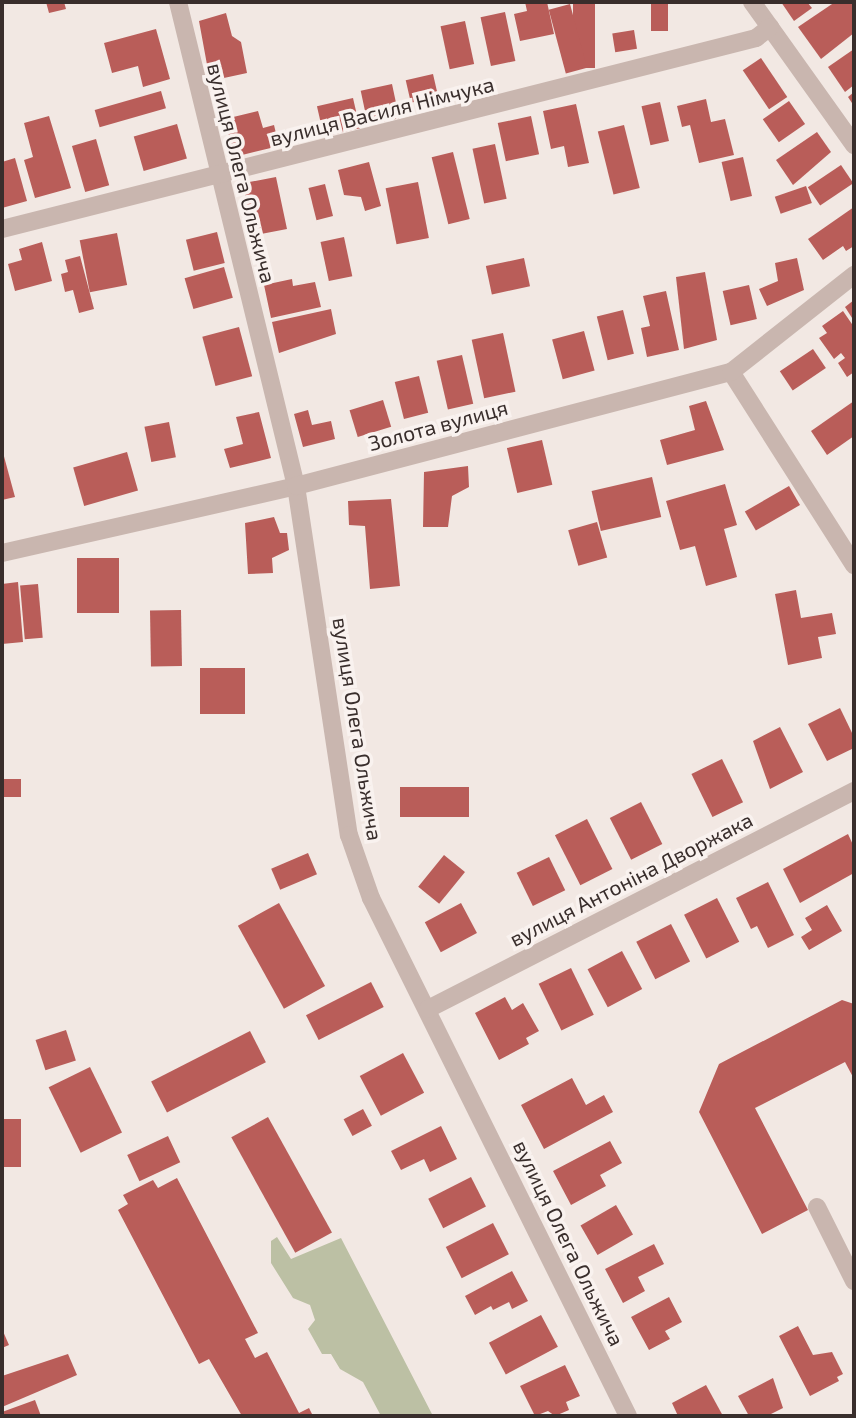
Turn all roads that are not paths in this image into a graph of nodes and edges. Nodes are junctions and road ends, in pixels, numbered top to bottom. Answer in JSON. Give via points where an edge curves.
{"nodes":[{"id":1,"x":178,"y":2,"type":"edge"},
{"id":2,"x":752,"y":2,"type":"edge"},
{"id":3,"x":770,"y":27,"type":"junction"},
{"id":4,"x":854,"y":145,"type":"edge"},
{"id":5,"x":219,"y":176,"type":"junction"},
{"id":6,"x":2,"y":229,"type":"edge"},
{"id":7,"x":854,"y":275,"type":"edge"},
{"id":8,"x":731,"y":372,"type":"junction"},
{"id":9,"x":296,"y":486,"type":"junction"},
{"id":10,"x":2,"y":553,"type":"edge"},
{"id":11,"x":854,"y":565,"type":"edge"},
{"id":12,"x":854,"y":791,"type":"edge"},
{"id":13,"x":428,"y":1009,"type":"junction"},
{"id":14,"x":817,"y":1207,"type":"dead end"},
{"id":15,"x":854,"y":1281,"type":"edge"},
{"id":16,"x":628,"y":1416,"type":"edge"}],
"edges":[{"from":1,"to":5,"type":"street","name":"вулиця Олега Ольжича"},
{"from":2,"to":3,"type":"street"},
{"from":3,"to":4,"type":"street"},
{"from":3,"to":5,"type":"street","name":"вулиця Василя Німчука","via":[[756,38]]},
{"from":5,"to":6,"type":"street","name":"вулиця Василя Німчука"},
{"from":5,"to":9,"type":"street","name":"вулиця Олега Ольжича"},
{"from":7,"to":8,"type":"street","name":"Золота вулиця"},
{"from":8,"to":9,"type":"street","name":"Золота вулиця"},
{"from":8,"to":11,"type":"street"},
{"from":9,"to":10,"type":"street","name":"Золота вулиця"},
{"from":9,"to":13,"type":"street","name":"вулиця Олега Ольжича","via":[[349,835],[371,898]]},
{"from":12,"to":13,"type":"street","name":"вулиця Антоніна Дворжака"},
{"from":13,"to":16,"type":"street","name":"вулиця Олега Ольжича"},
{"from":14,"to":15,"type":"street"}]}
